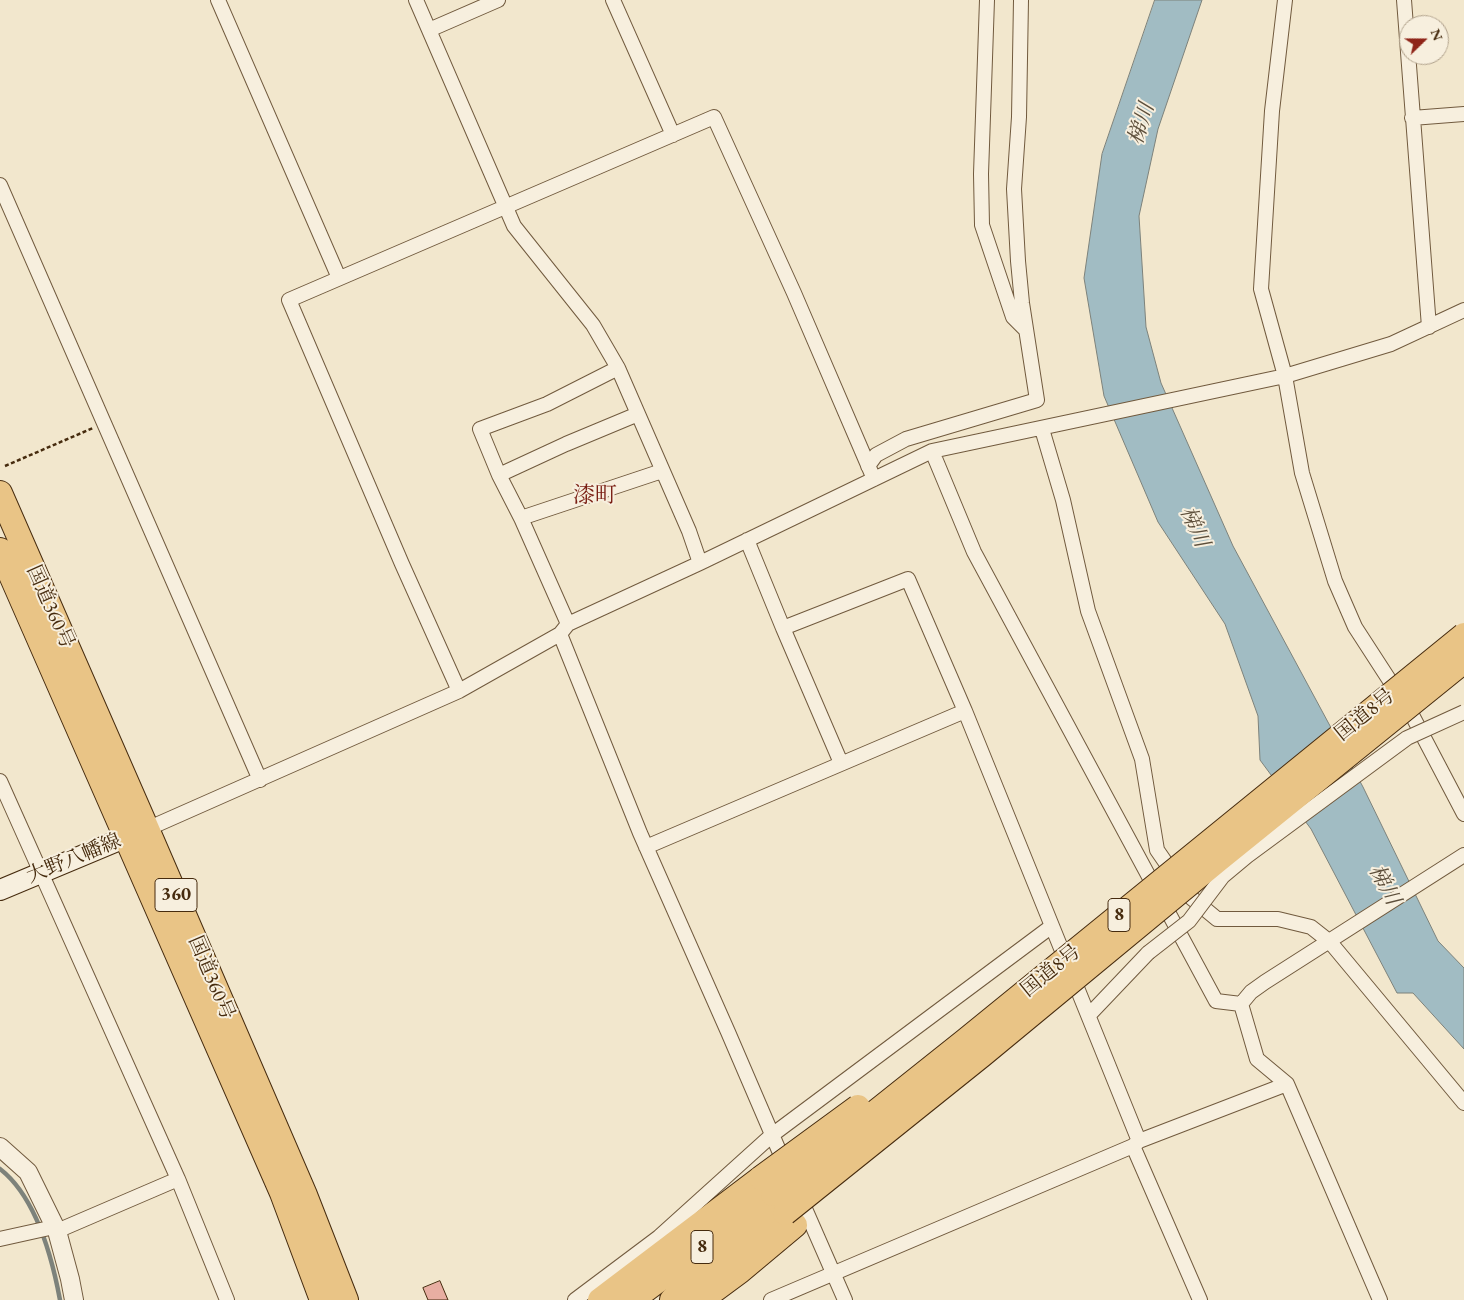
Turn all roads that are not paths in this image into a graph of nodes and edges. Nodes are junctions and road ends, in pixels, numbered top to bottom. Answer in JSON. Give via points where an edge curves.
{"nodes":[{"id":1,"x":218,"y":0,"type":"edge"},
{"id":2,"x":416,"y":0,"type":"edge"},
{"id":3,"x":498,"y":0,"type":"edge"},
{"id":4,"x":613,"y":0,"type":"edge"},
{"id":5,"x":987,"y":0,"type":"edge"},
{"id":6,"x":1020,"y":0,"type":"edge"},
{"id":7,"x":1284,"y":0,"type":"edge"},
{"id":8,"x":1404,"y":0,"type":"edge"},
{"id":9,"x":429,"y":30,"type":"junction"},
{"id":10,"x":1464,"y":114,"type":"edge"},
{"id":11,"x":1412,"y":118,"type":"junction"},
{"id":12,"x":673,"y":135,"type":"junction"},
{"id":13,"x":0,"y":185,"type":"edge"},
{"id":14,"x":505,"y":206,"type":"junction"},
{"id":15,"x":338,"y":278,"type":"junction"},
{"id":16,"x":1464,"y":310,"type":"edge"},
{"id":17,"x":1429,"y":327,"type":"junction"},
{"id":18,"x":1025,"y":328,"type":"junction"},
{"id":19,"x":618,"y":368,"type":"junction"},
{"id":20,"x":1280,"y":378,"type":"junction"},
{"id":21,"x":638,"y":414,"type":"junction"},
{"id":22,"x":1048,"y":427,"type":"junction"},
{"id":23,"x":932,"y":451,"type":"junction"},
{"id":24,"x":868,"y":466,"type":"junction"},
{"id":25,"x":662,"y":471,"type":"junction"},
{"id":26,"x":499,"y":475,"type":"junction"},
{"id":27,"x":874,"y":480,"type":"junction"},
{"id":28,"x":0,"y":493,"type":"edge"},
{"id":29,"x":521,"y":518,"type":"junction"},
{"id":30,"x":747,"y":540,"type":"junction"},
{"id":31,"x":0,"y":550,"type":"edge"},
{"id":32,"x":700,"y":563,"type":"junction"},
{"id":33,"x":1464,"y":617,"type":"edge"},
{"id":34,"x":783,"y":628,"type":"junction"},
{"id":35,"x":564,"y":629,"type":"junction"},
{"id":36,"x":1464,"y":634,"type":"edge"},
{"id":37,"x":1464,"y":661,"type":"edge"},
{"id":38,"x":1464,"y":682,"type":"edge"},
{"id":39,"x":459,"y":692,"type":"junction"},
{"id":40,"x":965,"y":711,"type":"junction"},
{"id":41,"x":1464,"y":712,"type":"edge"},
{"id":42,"x":1359,"y":733,"type":"junction"},
{"id":43,"x":841,"y":763,"type":"junction"},
{"id":44,"x":260,"y":780,"type":"junction"},
{"id":45,"x":0,"y":781,"type":"edge"},
{"id":46,"x":1464,"y":814,"type":"edge"},
{"id":47,"x":137,"y":833,"type":"junction"},
{"id":48,"x":646,"y":846,"type":"junction"},
{"id":49,"x":1464,"y":855,"type":"edge"},
{"id":50,"x":40,"y":873,"type":"junction"},
{"id":51,"x":0,"y":890,"type":"edge"},
{"id":52,"x":1052,"y":926,"type":"junction"},
{"id":53,"x":1332,"y":940,"type":"junction"},
{"id":54,"x":1241,"y":1004,"type":"junction"},
{"id":55,"x":1089,"y":1015,"type":"junction"},
{"id":56,"x":974,"y":1048,"type":"junction"},
{"id":57,"x":1287,"y":1084,"type":"junction"},
{"id":58,"x":1464,"y":1103,"type":"edge"},
{"id":59,"x":772,"y":1135,"type":"junction"},
{"id":60,"x":1136,"y":1143,"type":"junction"},
{"id":61,"x":0,"y":1146,"type":"edge"},
{"id":62,"x":178,"y":1179,"type":"junction"},
{"id":63,"x":778,"y":1203,"type":"junction"},
{"id":64,"x":49,"y":1230,"type":"junction"},
{"id":65,"x":0,"y":1239,"type":"edge"},
{"id":66,"x":833,"y":1273,"type":"junction"},
{"id":67,"x":74,"y":1300,"type":"edge"},
{"id":68,"x":227,"y":1300,"type":"edge"},
{"id":69,"x":322,"y":1300,"type":"edge"},
{"id":70,"x":346,"y":1300,"type":"edge"},
{"id":71,"x":575,"y":1300,"type":"edge"},
{"id":72,"x":600,"y":1300,"type":"edge"},
{"id":73,"x":632,"y":1300,"type":"edge"},
{"id":74,"x":672,"y":1300,"type":"edge"},
{"id":75,"x":701,"y":1300,"type":"edge"},
{"id":76,"x":771,"y":1300,"type":"edge"},
{"id":77,"x":845,"y":1300,"type":"edge"},
{"id":78,"x":1200,"y":1300,"type":"edge"},
{"id":79,"x":1380,"y":1300,"type":"edge"}],
"edges":[{"from":1,"to":15,"type":"street"},
{"from":2,"to":9,"type":"street"},
{"from":3,"to":9,"type":"street"},
{"from":4,"to":12,"type":"street"},
{"from":5,"to":18,"type":"street","via":[[982,225],[1013,317]]},
{"from":6,"to":18,"type":"street","via":[[1019,117],[1014,190]]},
{"from":7,"to":20,"type":"street","via":[[1272,111],[1261,289]]},
{"from":8,"to":11,"type":"street"},
{"from":9,"to":14,"type":"street"},
{"from":10,"to":11,"type":"street"},
{"from":11,"to":17,"type":"street"},
{"from":12,"to":14,"type":"street"},
{"from":12,"to":24,"type":"street","via":[[714,117]]},
{"from":13,"to":44,"type":"street"},
{"from":14,"to":15,"type":"street"},
{"from":14,"to":19,"type":"street","via":[[514,226],[593,326]]},
{"from":15,"to":39,"type":"street","via":[[289,300]]},
{"from":16,"to":17,"type":"street"},
{"from":17,"to":20,"type":"street","via":[[1391,344]]},
{"from":18,"to":24,"type":"street","via":[[1037,400],[906,439],[876,455]]},
{"from":19,"to":21,"type":"street"},
{"from":19,"to":26,"type":"street","via":[[546,404],[480,429]]},
{"from":20,"to":22,"type":"street"},
{"from":20,"to":46,"type":"street","via":[[1302,473],[1335,580],[1355,628],[1412,715]]},
{"from":21,"to":25,"type":"street"},
{"from":21,"to":26,"type":"street"},
{"from":22,"to":23,"type":"street"},
{"from":22,"to":53,"type":"street","via":[[1088,611],[1142,759],[1157,850],[1188,895],[1217,920],[1278,919],[1311,927]]},
{"from":23,"to":27,"type":"street"},
{"from":23,"to":54,"type":"street","via":[[974,552],[1216,1001]]},
{"from":24,"to":27,"type":"street"},
{"from":25,"to":29,"type":"street"},
{"from":25,"to":32,"type":"street","via":[[690,531]]},
{"from":26,"to":29,"type":"street"},
{"from":27,"to":30,"type":"street"},
{"from":28,"to":47,"type":"highway","name":"国道360号","number":"360"},
{"from":29,"to":35,"type":"street"},
{"from":30,"to":32,"type":"street"},
{"from":30,"to":34,"type":"street"},
{"from":31,"to":47,"type":"highway","name":"国道360号","number":"360"},
{"from":32,"to":35,"type":"street"},
{"from":33,"to":42,"type":"highway","bridge":true},
{"from":34,"to":40,"type":"street","via":[[908,579]]},
{"from":34,"to":43,"type":"street"},
{"from":35,"to":39,"type":"street"},
{"from":35,"to":48,"type":"street"},
{"from":36,"to":42,"type":"highway","name":"国道8号","number":"8","bridge":true},
{"from":37,"to":42,"type":"highway","name":"国道8号","number":"8","bridge":true},
{"from":38,"to":42,"type":"highway","bridge":true,"via":[[1421,716]]},
{"from":39,"to":44,"type":"street"},
{"from":40,"to":43,"type":"street"},
{"from":40,"to":52,"type":"street"},
{"from":41,"to":55,"type":"street","bridge":true,"via":[[1407,738],[1247,856],[1223,876],[1189,921],[1148,953]]},
{"from":42,"to":56,"type":"highway","name":"国道8号","number":"8","bridge":true,"via":[[1218,860]]},
{"from":43,"to":48,"type":"street"},
{"from":44,"to":47,"type":"street"},
{"from":45,"to":50,"type":"street"},
{"from":47,"to":50,"type":"main road","name":"大野八幡線"},
{"from":47,"to":69,"type":"highway","name":"国道360号","number":"360"},
{"from":47,"to":70,"type":"highway","name":"国道360号","number":"360","via":[[305,1195]]},
{"from":48,"to":59,"type":"street"},
{"from":49,"to":53,"type":"street"},
{"from":50,"to":51,"type":"main road","name":"大野八幡線"},
{"from":50,"to":62,"type":"street"},
{"from":52,"to":55,"type":"street"},
{"from":52,"to":59,"type":"street"},
{"from":53,"to":54,"type":"street","via":[[1265,982]]},
{"from":53,"to":58,"type":"street"},
{"from":54,"to":57,"type":"street","via":[[1257,1059]]},
{"from":55,"to":60,"type":"street"},
{"from":56,"to":63,"type":"highway","name":"国道8号","number":"8","bridge":true},
{"from":56,"to":63,"type":"highway","bridge":true,"via":[[923,1059]]},
{"from":57,"to":60,"type":"street"},
{"from":57,"to":79,"type":"street"},
{"from":59,"to":66,"type":"street"},
{"from":59,"to":71,"type":"street","via":[[659,1237]]},
{"from":60,"to":66,"type":"street"},
{"from":60,"to":78,"type":"street"},
{"from":61,"to":64,"type":"street","via":[[28,1172]]},
{"from":62,"to":64,"type":"street"},
{"from":62,"to":68,"type":"street"},
{"from":63,"to":72,"type":"highway"},
{"from":63,"to":73,"type":"highway","name":"国道8号","number":"8"},
{"from":63,"to":74,"type":"highway","name":"国道8号","number":"8"},
{"from":63,"to":75,"type":"highway","via":[[740,1271]]},
{"from":64,"to":65,"type":"street"},
{"from":64,"to":67,"type":"street","via":[[70,1279]]},
{"from":66,"to":76,"type":"street"},
{"from":66,"to":77,"type":"street"}]}
